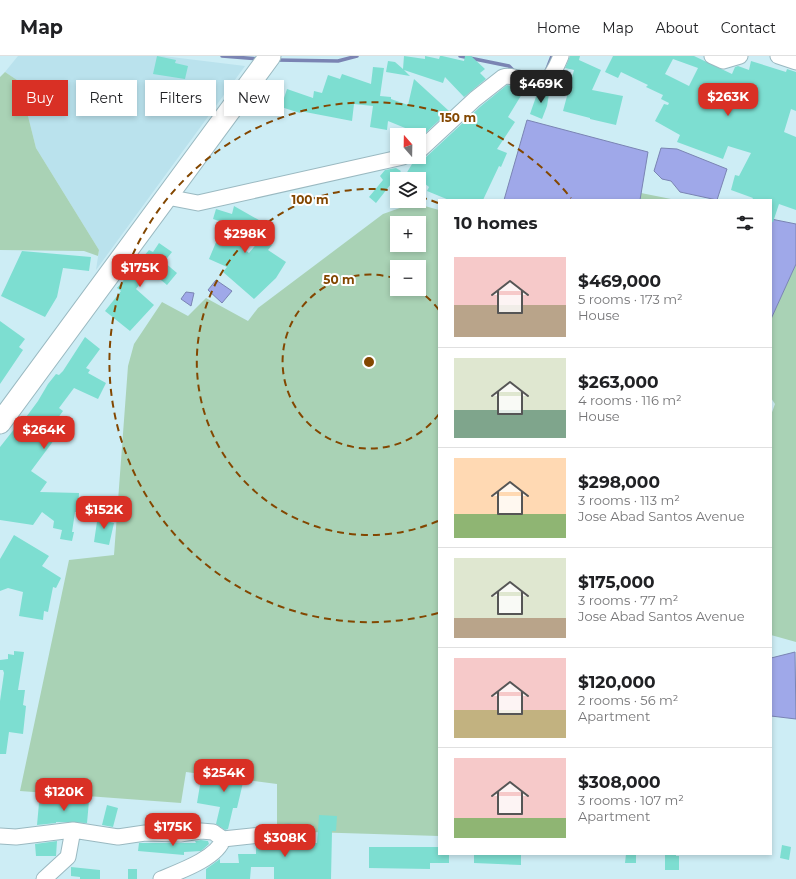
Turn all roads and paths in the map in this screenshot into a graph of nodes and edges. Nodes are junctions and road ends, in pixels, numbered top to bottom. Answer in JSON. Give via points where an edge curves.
{"nodes":[{"id":1,"x":270,"y":56,"type":"edge"},
{"id":2,"x":561,"y":56,"type":"edge"},
{"id":3,"x":712,"y":56,"type":"edge"},
{"id":4,"x":740,"y":56,"type":"edge"},
{"id":5,"x":778,"y":56,"type":"edge"},
{"id":6,"x":796,"y":62,"type":"edge"},
{"id":7,"x":426,"y":144,"type":"edge"},
{"id":8,"x":390,"y":160,"type":"edge"},
{"id":9,"x":167,"y":197,"type":"junction"},
{"id":10,"x":0,"y":423,"type":"edge"},
{"id":11,"x":73,"y":830,"type":"junction"},
{"id":12,"x":289,"y":832,"type":"dead end"},
{"id":13,"x":0,"y":836,"type":"edge"},
{"id":14,"x":223,"y":840,"type":"junction"},
{"id":15,"x":44,"y":879,"type":"edge"},
{"id":16,"x":161,"y":879,"type":"edge"}],
"edges":[{"from":1,"to":9,"type":"highway"},
{"from":2,"to":7,"type":"street","via":[[554,72],[545,82],[535,83],[503,77]]},
{"from":3,"to":4,"type":"street","via":[[723,61]]},
{"from":5,"to":6,"type":"street"},
{"from":8,"to":9,"type":"street","via":[[198,203]]},
{"from":9,"to":10,"type":"highway"},
{"from":11,"to":13,"type":"street","via":[[16,837]]},
{"from":11,"to":14,"type":"street","via":[[118,837],[145,832],[180,834],[201,831],[213,832]]},
{"from":11,"to":15,"type":"street","via":[[68,857]]},
{"from":12,"to":14,"type":"street"},
{"from":14,"to":16,"type":"street","via":[[221,845],[197,863]]}]}
